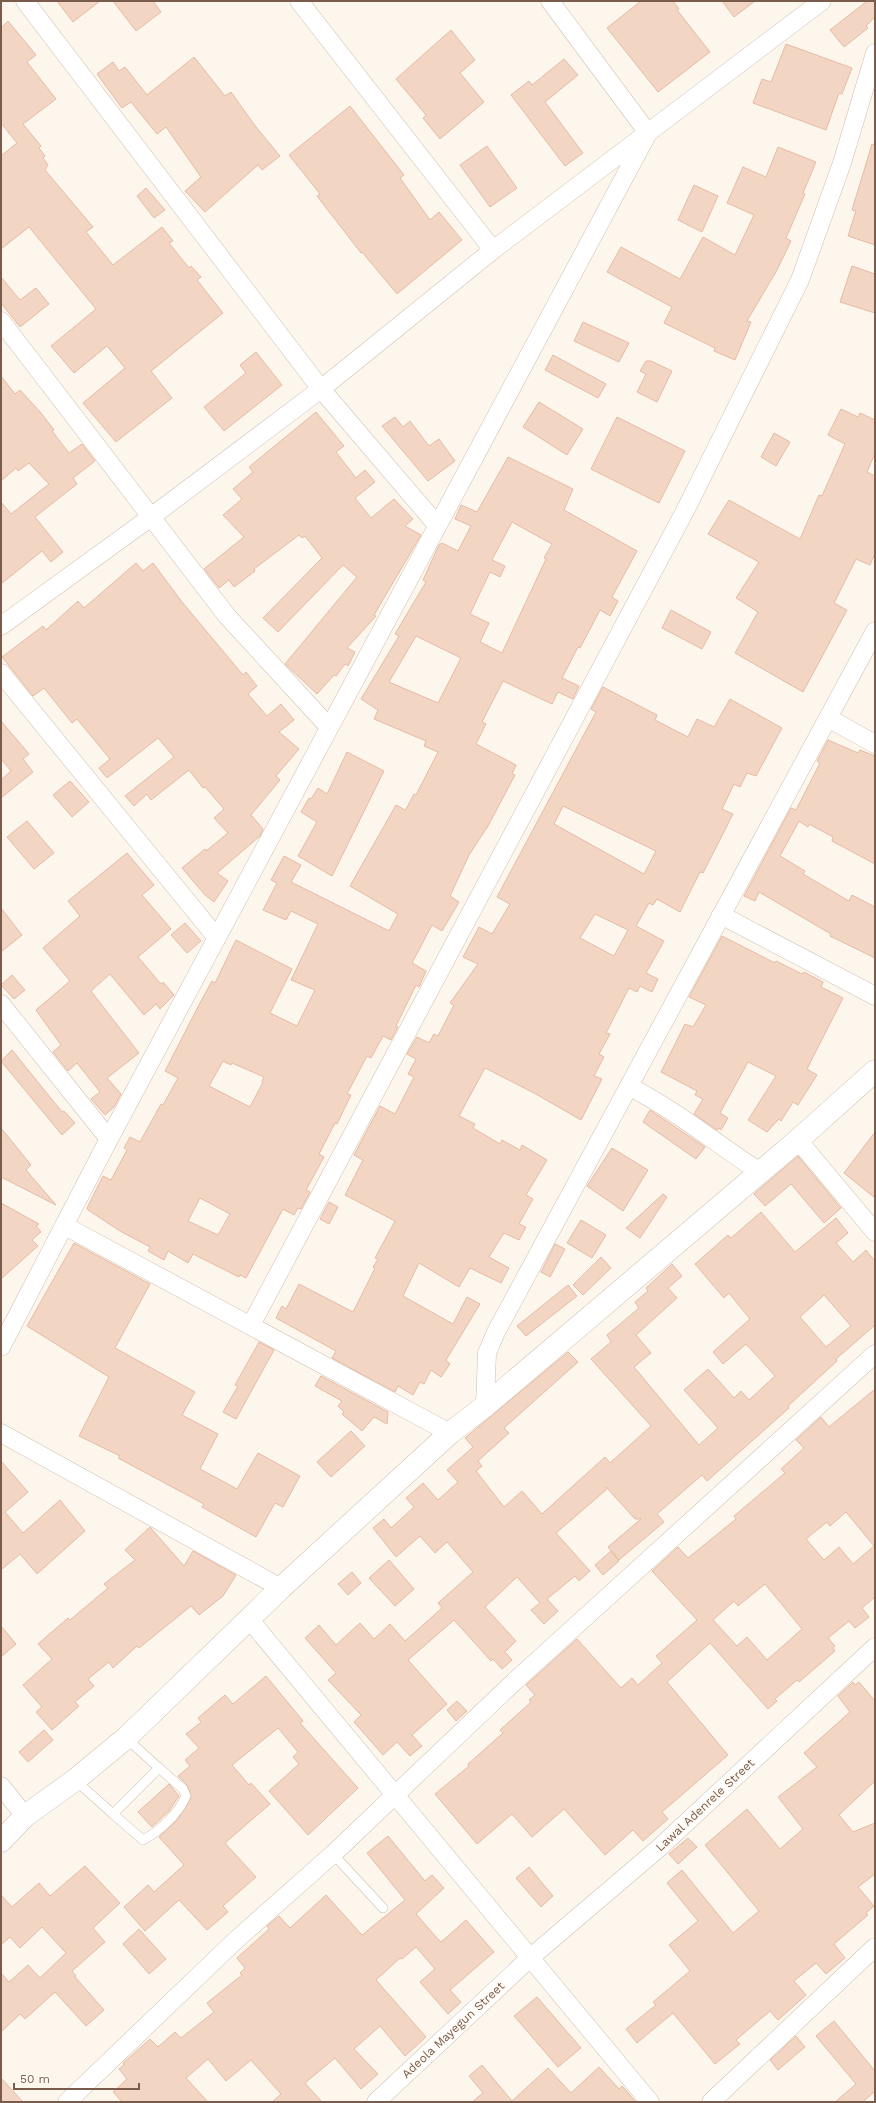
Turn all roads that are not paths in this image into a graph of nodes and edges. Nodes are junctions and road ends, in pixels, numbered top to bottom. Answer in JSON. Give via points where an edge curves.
{"nodes":[{"id":1,"x":25,"y":1,"type":"edge"},
{"id":2,"x":299,"y":1,"type":"edge"},
{"id":3,"x":550,"y":1,"type":"edge"},
{"id":4,"x":822,"y":1,"type":"edge"},
{"id":5,"x":875,"y":53,"type":"edge"},
{"id":6,"x":648,"y":132,"type":"junction"},
{"id":7,"x":493,"y":250,"type":"junction"},
{"id":8,"x":1,"y":321,"type":"edge"},
{"id":9,"x":321,"y":389,"type":"junction"},
{"id":10,"x":151,"y":518,"type":"junction"},
{"id":11,"x":437,"y":525,"type":"junction"},
{"id":12,"x":1,"y":626,"type":"edge"},
{"id":13,"x":875,"y":631,"type":"edge"},
{"id":14,"x":1,"y":673,"type":"edge"},
{"id":15,"x":828,"y":718,"type":"junction"},
{"id":16,"x":329,"y":727,"type":"junction"},
{"id":17,"x":875,"y":744,"type":"edge"},
{"id":18,"x":721,"y":915,"type":"junction"},
{"id":19,"x":218,"y":938,"type":"junction"},
{"id":20,"x":875,"y":996,"type":"edge"},
{"id":21,"x":1,"y":1004,"type":"edge"},
{"id":22,"x":875,"y":1071,"type":"edge"},
{"id":23,"x":630,"y":1087,"type":"junction"},
{"id":24,"x":109,"y":1139,"type":"junction"},
{"id":25,"x":798,"y":1140,"type":"junction"},
{"id":26,"x":760,"y":1172,"type":"junction"},
{"id":27,"x":65,"y":1226,"type":"junction"},
{"id":28,"x":875,"y":1232,"type":"edge"},
{"id":29,"x":251,"y":1325,"type":"junction"},
{"id":30,"x":1,"y":1347,"type":"edge"},
{"id":31,"x":875,"y":1354,"type":"edge"},
{"id":32,"x":485,"y":1406,"type":"junction"},
{"id":33,"x":1,"y":1433,"type":"edge"},
{"id":34,"x":450,"y":1433,"type":"junction"},
{"id":35,"x":281,"y":1588,"type":"junction"},
{"id":36,"x":249,"y":1619,"type":"junction"},
{"id":37,"x":875,"y":1647,"type":"edge"},
{"id":38,"x":126,"y":1738,"type":"junction"},
{"id":39,"x":159,"y":1768,"type":"junction"},
{"id":40,"x":75,"y":1780,"type":"junction"},
{"id":41,"x":1,"y":1786,"type":"edge"},
{"id":42,"x":396,"y":1794,"type":"junction"},
{"id":43,"x":113,"y":1814,"type":"junction"},
{"id":44,"x":25,"y":1816,"type":"junction"},
{"id":45,"x":1,"y":1841,"type":"edge"},
{"id":46,"x":333,"y":1854,"type":"junction"},
{"id":47,"x":383,"y":1908,"type":"dead end"},
{"id":48,"x":875,"y":1947,"type":"edge"},
{"id":49,"x":531,"y":1957,"type":"junction"},
{"id":50,"x":67,"y":2102,"type":"edge"},
{"id":51,"x":376,"y":2102,"type":"edge"},
{"id":52,"x":650,"y":2102,"type":"edge"},
{"id":53,"x":711,"y":2102,"type":"edge"}],
"edges":[{"from":1,"to":9,"type":"street"},
{"from":2,"to":7,"type":"street"},
{"from":3,"to":6,"type":"street"},
{"from":4,"to":6,"type":"street"},
{"from":5,"to":29,"type":"street","via":[[842,163],[800,280],[686,509]]},
{"from":6,"to":7,"type":"street"},
{"from":6,"to":11,"type":"street"},
{"from":7,"to":9,"type":"street"},
{"from":8,"to":10,"type":"street"},
{"from":9,"to":10,"type":"street"},
{"from":9,"to":11,"type":"street"},
{"from":10,"to":12,"type":"street"},
{"from":10,"to":16,"type":"street","via":[[227,616]]},
{"from":11,"to":16,"type":"street"},
{"from":13,"to":15,"type":"street"},
{"from":14,"to":19,"type":"street"},
{"from":15,"to":17,"type":"street"},
{"from":15,"to":18,"type":"street"},
{"from":16,"to":19,"type":"street"},
{"from":18,"to":20,"type":"street"},
{"from":18,"to":23,"type":"street"},
{"from":19,"to":24,"type":"street"},
{"from":21,"to":24,"type":"street"},
{"from":22,"to":25,"type":"street"},
{"from":23,"to":26,"type":"street","via":[[685,1118],[723,1149]]},
{"from":23,"to":32,"type":"street","via":[[496,1332],[487,1353]]},
{"from":24,"to":27,"type":"street"},
{"from":25,"to":26,"type":"street"},
{"from":25,"to":28,"type":"street"},
{"from":26,"to":32,"type":"street"},
{"from":27,"to":29,"type":"street"},
{"from":27,"to":30,"type":"street"},
{"from":29,"to":34,"type":"street"},
{"from":31,"to":42,"type":"street","via":[[515,1681]]},
{"from":32,"to":34,"type":"street"},
{"from":33,"to":35,"type":"street"},
{"from":34,"to":35,"type":"street"},
{"from":35,"to":36,"type":"street"},
{"from":36,"to":38,"type":"street"},
{"from":36,"to":42,"type":"street"},
{"from":37,"to":49,"type":"street","name":"Lawal Adenrele Street","via":[[659,1848]]},
{"from":38,"to":39,"type":"lane"},
{"from":38,"to":40,"type":"street"},
{"from":39,"to":43,"type":"lane"},
{"from":39,"to":43,"type":"lane","via":[[183,1789],[186,1796],[182,1807],[151,1836],[143,1840]]},
{"from":40,"to":43,"type":"lane"},
{"from":40,"to":44,"type":"street"},
{"from":41,"to":44,"type":"street"},
{"from":42,"to":46,"type":"street"},
{"from":42,"to":49,"type":"street"},
{"from":44,"to":45,"type":"street"},
{"from":46,"to":47,"type":"lane"},
{"from":46,"to":50,"type":"street","via":[[237,1938]]},
{"from":48,"to":53,"type":"street"},
{"from":49,"to":51,"type":"street","name":"Adeola Mayegun Street"},
{"from":49,"to":52,"type":"street"}]}
